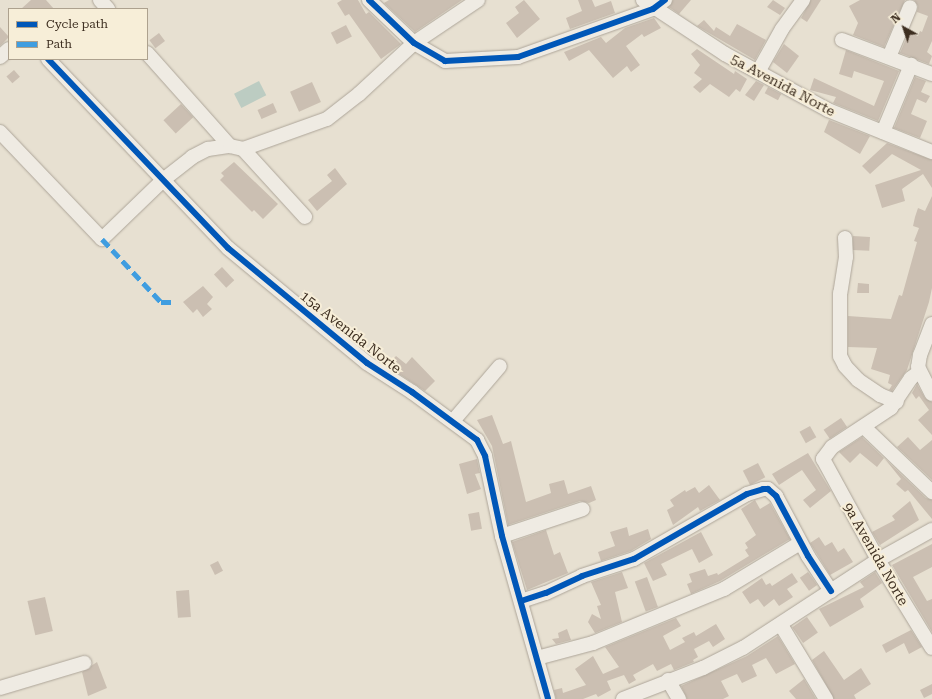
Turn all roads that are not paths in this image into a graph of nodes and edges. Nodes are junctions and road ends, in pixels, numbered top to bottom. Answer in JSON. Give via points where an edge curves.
{"nodes":[{"id":1,"x":100,"y":0,"type":"edge"},
{"id":2,"x":369,"y":0,"type":"edge"},
{"id":3,"x":478,"y":0,"type":"edge"},
{"id":4,"x":665,"y":0,"type":"edge"},
{"id":5,"x":803,"y":0,"type":"edge"},
{"id":6,"x":648,"y":4,"type":"edge"},
{"id":7,"x":910,"y":7,"type":"dead end"},
{"id":8,"x":107,"y":8,"type":"edge"},
{"id":9,"x":842,"y":40,"type":"dead end"},
{"id":10,"x":414,"y":43,"type":"junction"},
{"id":11,"x":8,"y":50,"type":"edge"},
{"id":12,"x":148,"y":54,"type":"edge"},
{"id":13,"x":0,"y":56,"type":"edge"},
{"id":14,"x":889,"y":57,"type":"junction"},
{"id":15,"x":49,"y":60,"type":"edge"},
{"id":16,"x":911,"y":65,"type":"junction"},
{"id":17,"x":931,"y":71,"type":"edge"},
{"id":18,"x":758,"y":72,"type":"junction"},
{"id":19,"x":0,"y":132,"type":"edge"},
{"id":20,"x":883,"y":132,"type":"junction"},
{"id":21,"x":237,"y":148,"type":"junction"},
{"id":22,"x":932,"y":152,"type":"edge"},
{"id":23,"x":163,"y":180,"type":"junction"},
{"id":24,"x":305,"y":217,"type":"dead end"},
{"id":25,"x":845,"y":238,"type":"dead end"},
{"id":26,"x":932,"y":324,"type":"edge"},
{"id":27,"x":500,"y":366,"type":"dead end"},
{"id":28,"x":919,"y":372,"type":"junction"},
{"id":29,"x":932,"y":394,"type":"edge"},
{"id":30,"x":898,"y":402,"type":"junction"},
{"id":31,"x":453,"y":421,"type":"junction"},
{"id":32,"x":865,"y":428,"type":"junction"},
{"id":33,"x":932,"y":492,"type":"edge"},
{"id":34,"x":583,"y":509,"type":"dead end"},
{"id":35,"x":932,"y":530,"type":"edge"},
{"id":36,"x":502,"y":536,"type":"junction"},
{"id":37,"x":800,"y":543,"type":"junction"},
{"id":38,"x":878,"y":560,"type":"junction"},
{"id":39,"x":831,"y":591,"type":"junction"},
{"id":40,"x":521,"y":601,"type":"junction"},
{"id":41,"x":781,"y":625,"type":"junction"},
{"id":42,"x":932,"y":648,"type":"edge"},
{"id":43,"x":537,"y":658,"type":"junction"},
{"id":44,"x":84,"y":663,"type":"dead end"},
{"id":45,"x":668,"y":680,"type":"junction"},
{"id":46,"x":0,"y":688,"type":"edge"},
{"id":47,"x":548,"y":699,"type":"edge"},
{"id":48,"x":623,"y":699,"type":"edge"},
{"id":49,"x":679,"y":699,"type":"edge"},
{"id":50,"x":826,"y":699,"type":"edge"}],
"edges":[{"from":1,"to":8,"type":"street"},
{"from":2,"to":10,"type":"street"},
{"from":3,"to":10,"type":"street"},
{"from":4,"to":6,"type":"street"},
{"from":5,"to":18,"type":"street","via":[[782,29]]},
{"from":6,"to":10,"type":"street","via":[[518,57],[445,61]]},
{"from":6,"to":18,"type":"street","name":"5a Avenida Norte"},
{"from":7,"to":14,"type":"street"},
{"from":9,"to":14,"type":"street"},
{"from":10,"to":21,"type":"street","via":[[359,94],[327,118]]},
{"from":11,"to":13,"type":"street"},
{"from":12,"to":21,"type":"street"},
{"from":14,"to":16,"type":"street"},
{"from":15,"to":23,"type":"street","name":"15a Avenida Norte"},
{"from":16,"to":17,"type":"street"},
{"from":16,"to":20,"type":"street"},
{"from":18,"to":20,"type":"street","name":"5a Avenida Norte","via":[[828,110]]},
{"from":19,"to":23,"type":"street","via":[[102,239]]},
{"from":20,"to":22,"type":"street","name":"5a Avenida Norte"},
{"from":21,"to":23,"type":"street","via":[[208,149],[192,157]]},
{"from":21,"to":24,"type":"street"},
{"from":23,"to":31,"type":"street","name":"15a Avenida Norte","via":[[228,248],[307,315],[367,363]]},
{"from":25,"to":30,"type":"street","via":[[846,257],[840,293],[840,356],[858,380],[880,395]]},
{"from":26,"to":28,"type":"street","via":[[920,355]]},
{"from":27,"to":31,"type":"street"},
{"from":28,"to":29,"type":"street"},
{"from":28,"to":30,"type":"street","via":[[911,378]]},
{"from":30,"to":32,"type":"street"},
{"from":31,"to":36,"type":"street","name":"15a Avenida Norte","via":[[470,434],[482,448]]},
{"from":32,"to":33,"type":"street"},
{"from":32,"to":38,"type":"street","name":"9a Avenida Norte","via":[[832,447],[823,459]]},
{"from":34,"to":36,"type":"street"},
{"from":35,"to":38,"type":"street"},
{"from":36,"to":40,"type":"street","name":"15a Avenida Norte"},
{"from":37,"to":39,"type":"street"},
{"from":37,"to":40,"type":"street","via":[[776,496],[768,489],[758,489],[634,559],[582,576],[546,593]]},
{"from":37,"to":43,"type":"street","via":[[724,589],[593,642]]},
{"from":38,"to":39,"type":"street"},
{"from":38,"to":42,"type":"street","name":"9a Avenida Norte"},
{"from":39,"to":41,"type":"street"},
{"from":40,"to":43,"type":"street","name":"15a Avenida Norte"},
{"from":41,"to":45,"type":"street","via":[[724,658]]},
{"from":41,"to":50,"type":"street"},
{"from":43,"to":47,"type":"street","name":"15a Avenida Norte"},
{"from":44,"to":46,"type":"street"},
{"from":45,"to":48,"type":"street"},
{"from":45,"to":49,"type":"street"}]}
